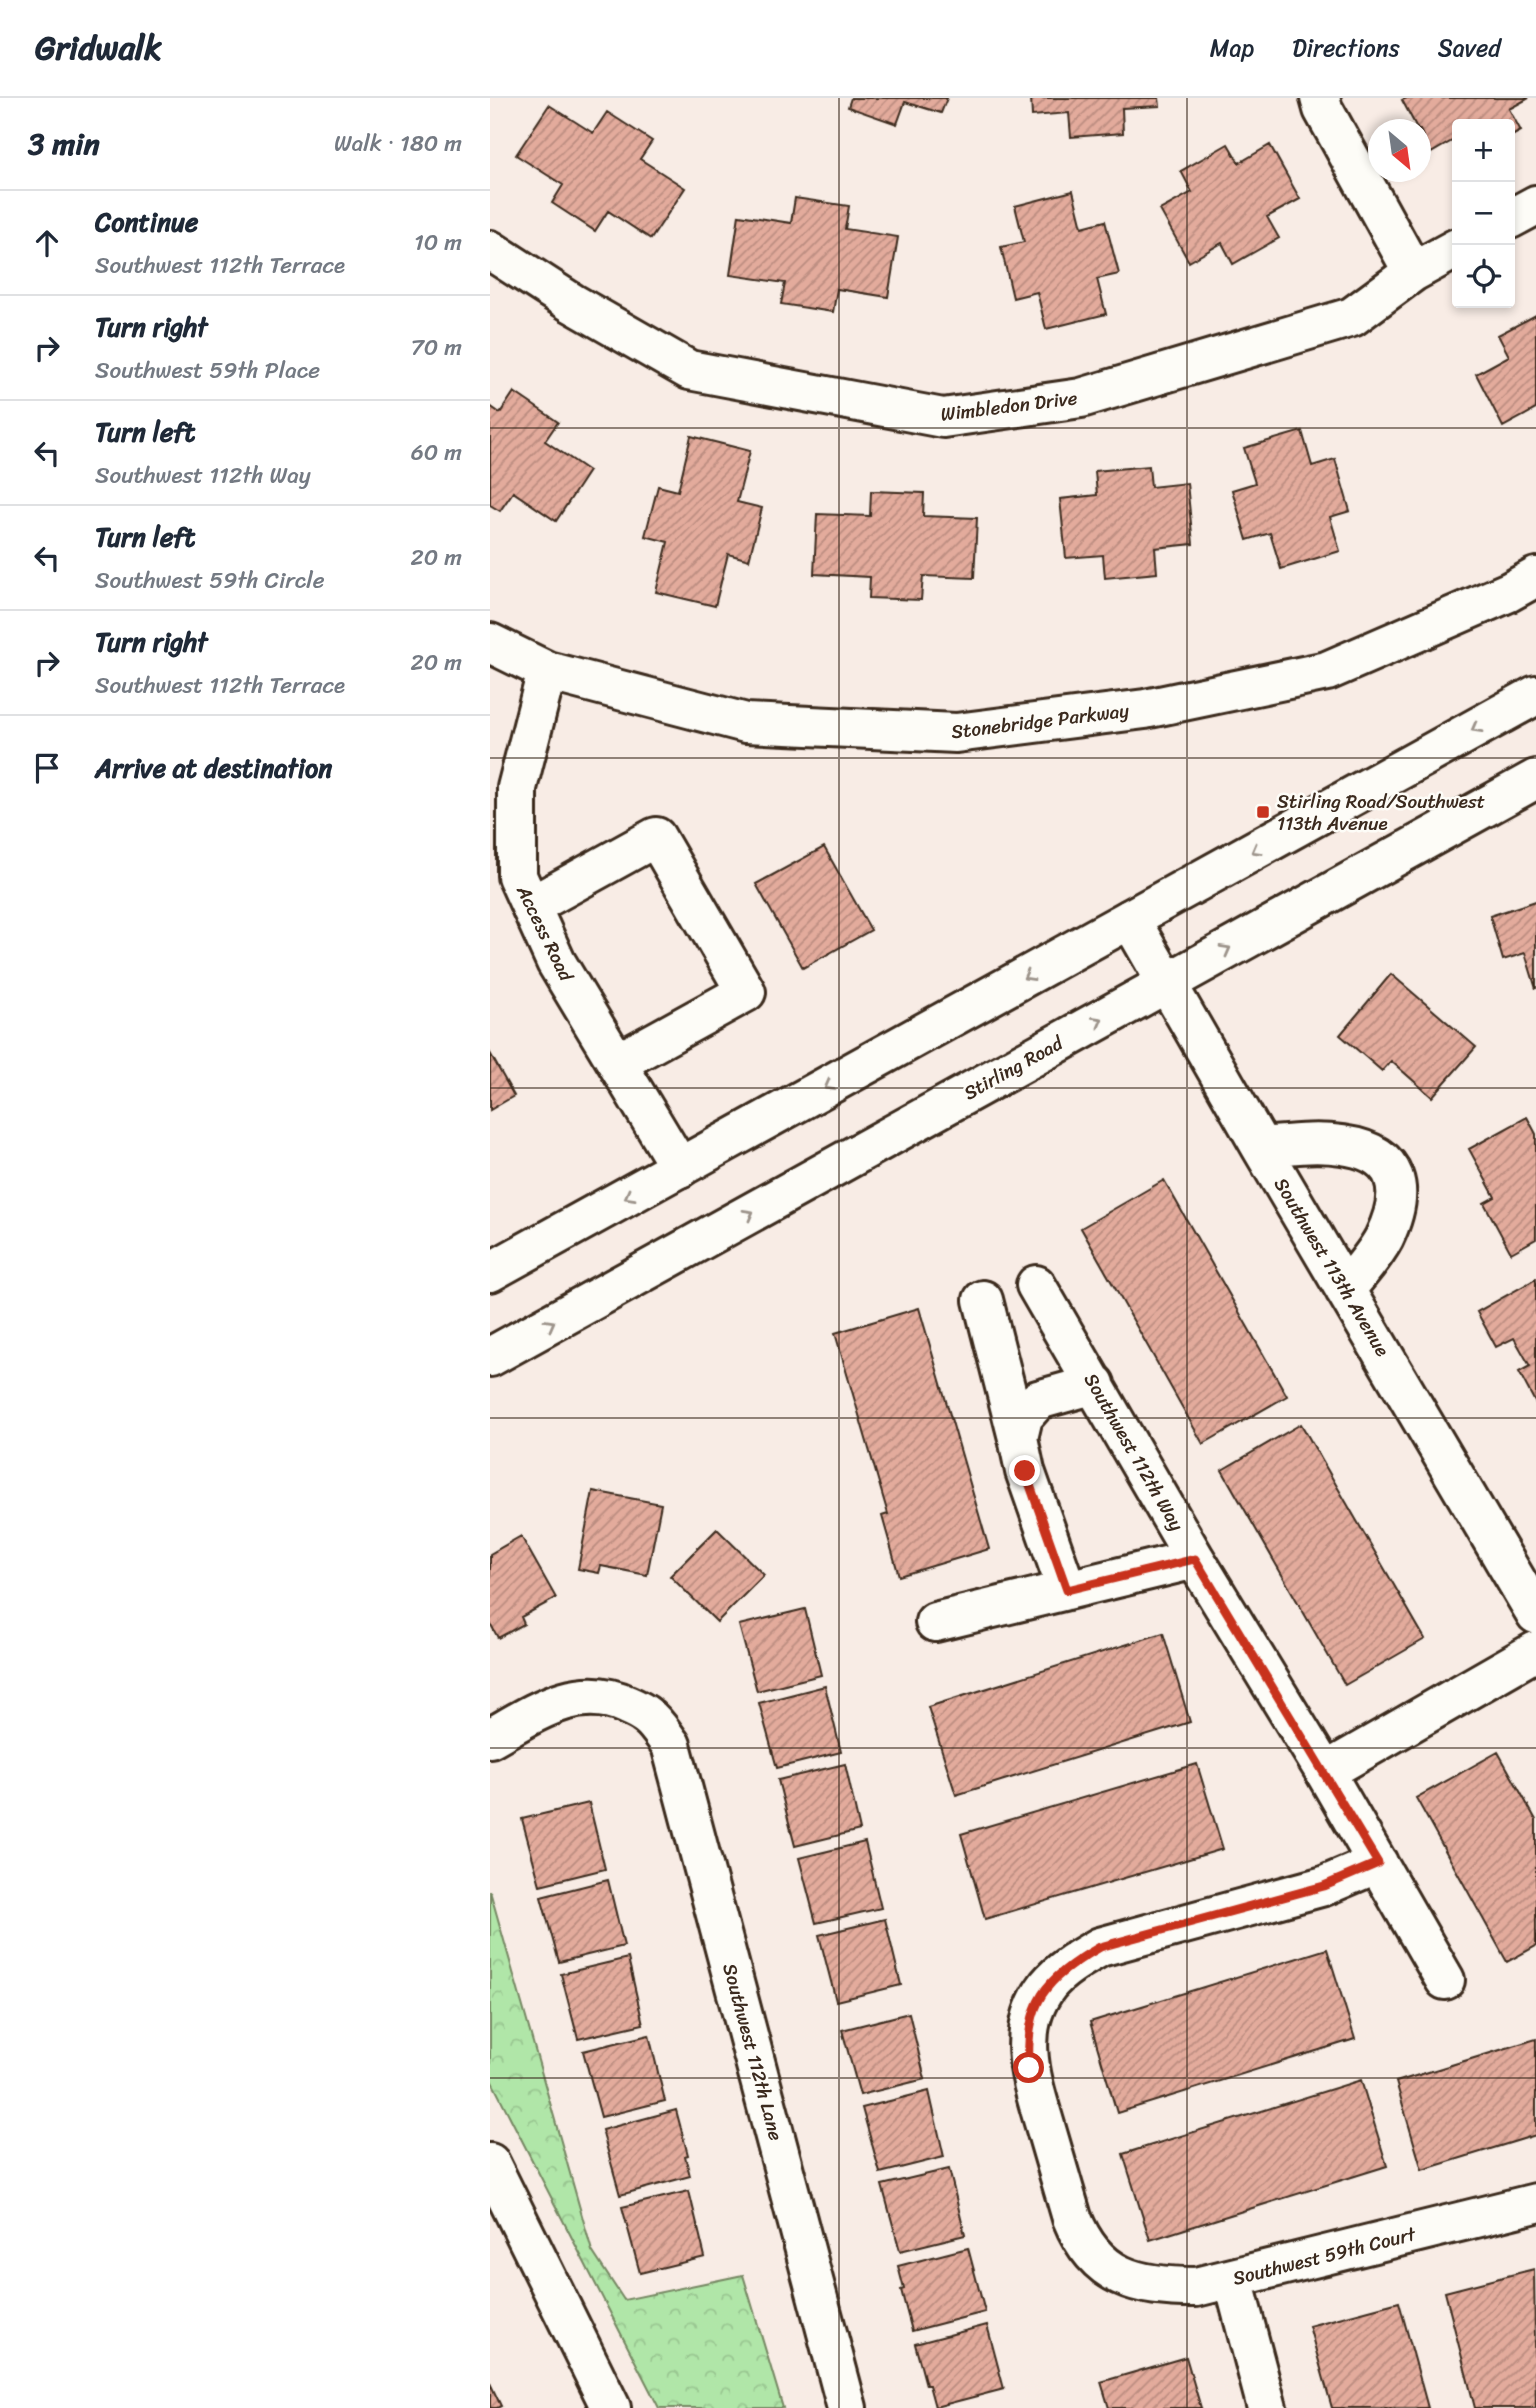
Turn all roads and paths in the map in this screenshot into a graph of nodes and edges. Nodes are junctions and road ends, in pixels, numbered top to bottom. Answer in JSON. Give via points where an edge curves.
{"nodes":[{"id":1,"x":1320,"y":98,"type":"edge"},
{"id":2,"x":1536,"y":205,"type":"edge"},
{"id":3,"x":1515,"y":216,"type":"edge"},
{"id":4,"x":490,"y":250,"type":"edge"},
{"id":5,"x":1452,"y":251,"type":"edge"},
{"id":6,"x":1413,"y":272,"type":"junction"},
{"id":7,"x":1536,"y":577,"type":"edge"},
{"id":8,"x":490,"y":643,"type":"edge"},
{"id":9,"x":547,"y":671,"type":"junction"},
{"id":10,"x":1536,"y":695,"type":"edge"},
{"id":11,"x":1536,"y":779,"type":"edge"},
{"id":12,"x":531,"y":906,"type":"junction"},
{"id":13,"x":1130,"y":919,"type":"junction"},
{"id":14,"x":1167,"y":984,"type":"junction"},
{"id":15,"x":617,"y":1063,"type":"junction"},
{"id":16,"x":1261,"y":1147,"type":"junction"},
{"id":17,"x":680,"y":1168,"type":"junction"},
{"id":18,"x":490,"y":1272,"type":"edge"},
{"id":19,"x":1036,"y":1285,"type":"dead end"},
{"id":20,"x":1345,"y":1290,"type":"junction"},
{"id":21,"x":983,"y":1300,"type":"dead end"},
{"id":22,"x":490,"y":1357,"type":"edge"},
{"id":23,"x":1095,"y":1384,"type":"junction"},
{"id":24,"x":1018,"y":1438,"type":"junction"},
{"id":25,"x":1195,"y":1559,"type":"junction"},
{"id":26,"x":1067,"y":1590,"type":"junction"},
{"id":27,"x":1536,"y":1614,"type":"edge"},
{"id":28,"x":935,"y":1622,"type":"dead end"},
{"id":29,"x":1536,"y":1651,"type":"edge"},
{"id":30,"x":490,"y":1738,"type":"edge"},
{"id":31,"x":1325,"y":1772,"type":"junction"},
{"id":32,"x":1378,"y":1863,"type":"junction"},
{"id":33,"x":1445,"y":1980,"type":"dead end"},
{"id":34,"x":490,"y":2163,"type":"edge"},
{"id":35,"x":1536,"y":2203,"type":"edge"},
{"id":36,"x":1233,"y":2278,"type":"junction"},
{"id":37,"x":611,"y":2408,"type":"edge"},
{"id":38,"x":847,"y":2408,"type":"edge"},
{"id":39,"x":1267,"y":2408,"type":"edge"}],
"edges":[{"from":1,"to":6,"type":"street"},
{"from":2,"to":3,"type":"street"},
{"from":4,"to":6,"type":"street","name":"Wimbledon Drive","via":[[689,370],[943,418],[1081,398],[1352,317]]},
{"from":5,"to":6,"type":"street","name":"Wimbledon Drive"},
{"from":7,"to":9,"type":"street","name":"Stonebridge Parkway","via":[[1327,671],[1145,709],[956,733],[746,723]]},
{"from":8,"to":9,"type":"street","name":"Stonebridge Parkway"},
{"from":9,"to":12,"type":"street","name":"Access Road","via":[[517,788],[517,876]]},
{"from":10,"to":13,"type":"street","one_way":true},
{"from":14,"to":11,"type":"street","name":"Stirling Road","one_way":true},
{"from":12,"to":15,"type":"street","name":"Access Road","via":[[556,962]]},
{"from":12,"to":15,"type":"street","via":[[656,837],[746,992]]},
{"from":13,"to":14,"type":"street","name":"Southwest 113th Avenue"},
{"from":13,"to":17,"type":"street","one_way":true},
{"from":14,"to":16,"type":"street","name":"Southwest 113th Avenue"},
{"from":22,"to":14,"type":"street","name":"Stirling Road","one_way":true},
{"from":15,"to":17,"type":"street","name":"Access Road"},
{"from":16,"to":20,"type":"street","name":"Southwest 113th Avenue"},
{"from":16,"to":20,"type":"street","via":[[1342,1145],[1372,1152],[1388,1164],[1396,1184],[1393,1214],[1383,1239]]},
{"from":17,"to":18,"type":"street","one_way":true},
{"from":19,"to":23,"type":"street","name":"Southwest 112th Way"},
{"from":20,"to":27,"type":"street","name":"Southwest 113th Avenue"},
{"from":21,"to":24,"type":"street"},
{"from":23,"to":24,"type":"street","via":[[1038,1400],[1023,1417]]},
{"from":23,"to":25,"type":"street","name":"Southwest 112th Way"},
{"from":24,"to":26,"type":"street"},
{"from":25,"to":26,"type":"street"},
{"from":25,"to":31,"type":"street","name":"Southwest 112th Way"},
{"from":26,"to":28,"type":"street"},
{"from":29,"to":31,"type":"street"},
{"from":30,"to":38,"type":"street","name":"Southwest 112th Lane","via":[[547,1706],[582,1696],[603,1696],[647,1716],[671,1745]]},
{"from":31,"to":32,"type":"street","name":"Southwest 112th Way"},
{"from":32,"to":33,"type":"street","name":"Southwest 112th Way"},
{"from":32,"to":36,"type":"street","name":"Southwest 59th Court","via":[[1324,1886],[1100,1947],[1068,1965],[1035,2007],[1028,2038],[1029,2068],[1081,2240],[1095,2258],[1139,2283],[1196,2287]]},
{"from":34,"to":37,"type":"street"},
{"from":35,"to":36,"type":"street","name":"Southwest 59th Court"},
{"from":36,"to":39,"type":"street"}]}
